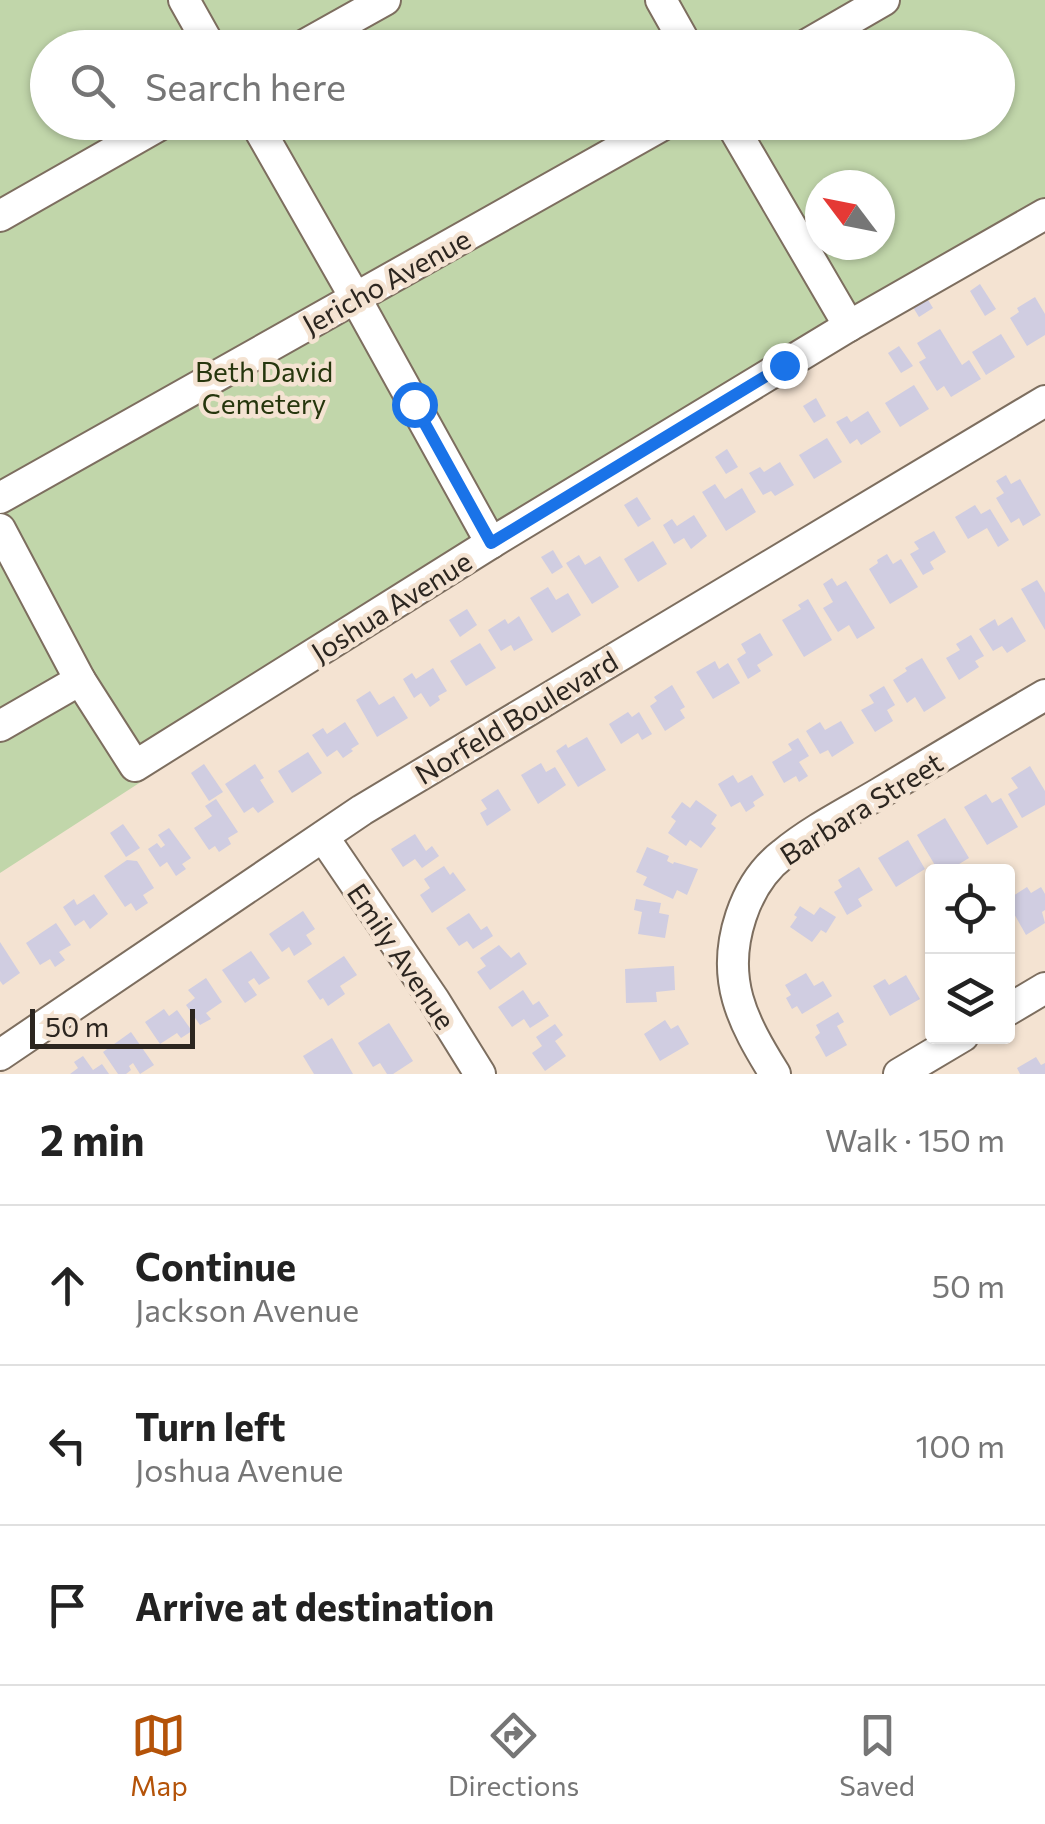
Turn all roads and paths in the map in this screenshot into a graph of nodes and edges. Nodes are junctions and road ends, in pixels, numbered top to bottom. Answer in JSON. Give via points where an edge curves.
{"nodes":[{"id":1,"x":184,"y":0,"type":"edge"},
{"id":2,"x":385,"y":0,"type":"edge"},
{"id":3,"x":661,"y":0,"type":"edge"},
{"id":4,"x":884,"y":0,"type":"edge"},
{"id":5,"x":202,"y":30,"type":"edge"},
{"id":6,"x":331,"y":30,"type":"edge"},
{"id":7,"x":678,"y":30,"type":"edge"},
{"id":8,"x":832,"y":30,"type":"edge"},
{"id":9,"x":133,"y":140,"type":"edge"},
{"id":10,"x":264,"y":140,"type":"edge"},
{"id":11,"x":636,"y":140,"type":"edge"},
{"id":12,"x":740,"y":140,"type":"edge"},
{"id":13,"x":1045,"y":214,"type":"edge"},
{"id":14,"x":0,"y":216,"type":"edge"},
{"id":15,"x":356,"y":298,"type":"junction"},
{"id":16,"x":849,"y":326,"type":"junction"},
{"id":17,"x":1045,"y":401,"type":"edge"},
{"id":18,"x":0,"y":498,"type":"edge"},
{"id":19,"x":0,"y":529,"type":"edge"},
{"id":20,"x":491,"y":543,"type":"junction"},
{"id":21,"x":80,"y":680,"type":"junction"},
{"id":22,"x":1045,"y":695,"type":"edge"},
{"id":23,"x":0,"y":726,"type":"edge"},
{"id":24,"x":324,"y":838,"type":"junction"},
{"id":25,"x":1045,"y":988,"type":"edge"},
{"id":26,"x":1015,"y":1006,"type":"edge"},
{"id":27,"x":950,"y":1044,"type":"edge"},
{"id":28,"x":0,"y":1055,"type":"edge"},
{"id":29,"x":480,"y":1074,"type":"edge"},
{"id":30,"x":775,"y":1074,"type":"edge"},
{"id":31,"x":900,"y":1074,"type":"edge"}],
"edges":[{"from":1,"to":5,"type":"street"},
{"from":2,"to":6,"type":"street"},
{"from":3,"to":7,"type":"street"},
{"from":4,"to":8,"type":"street"},
{"from":9,"to":14,"type":"street"},
{"from":10,"to":15,"type":"street"},
{"from":11,"to":15,"type":"street","name":"Jericho Avenue"},
{"from":12,"to":16,"type":"street"},
{"from":13,"to":16,"type":"street","name":"Joshua Avenue"},
{"from":15,"to":18,"type":"street","name":"Jericho Avenue"},
{"from":15,"to":20,"type":"street"},
{"from":16,"to":20,"type":"street","name":"Joshua Avenue"},
{"from":17,"to":24,"type":"street","name":"Norfeld Boulevard","via":[[464,747]]},
{"from":19,"to":21,"type":"street"},
{"from":20,"to":21,"type":"street","name":"Joshua Avenue","via":[[136,766]]},
{"from":21,"to":23,"type":"street"},
{"from":22,"to":30,"type":"street","name":"Barbara Street","via":[[835,820],[762,873],[735,933],[733,984]]},
{"from":24,"to":28,"type":"street","name":"Norfeld Boulevard"},
{"from":24,"to":29,"type":"street","name":"Emily Avenue"},
{"from":25,"to":26,"type":"street"},
{"from":27,"to":31,"type":"street"}]}
